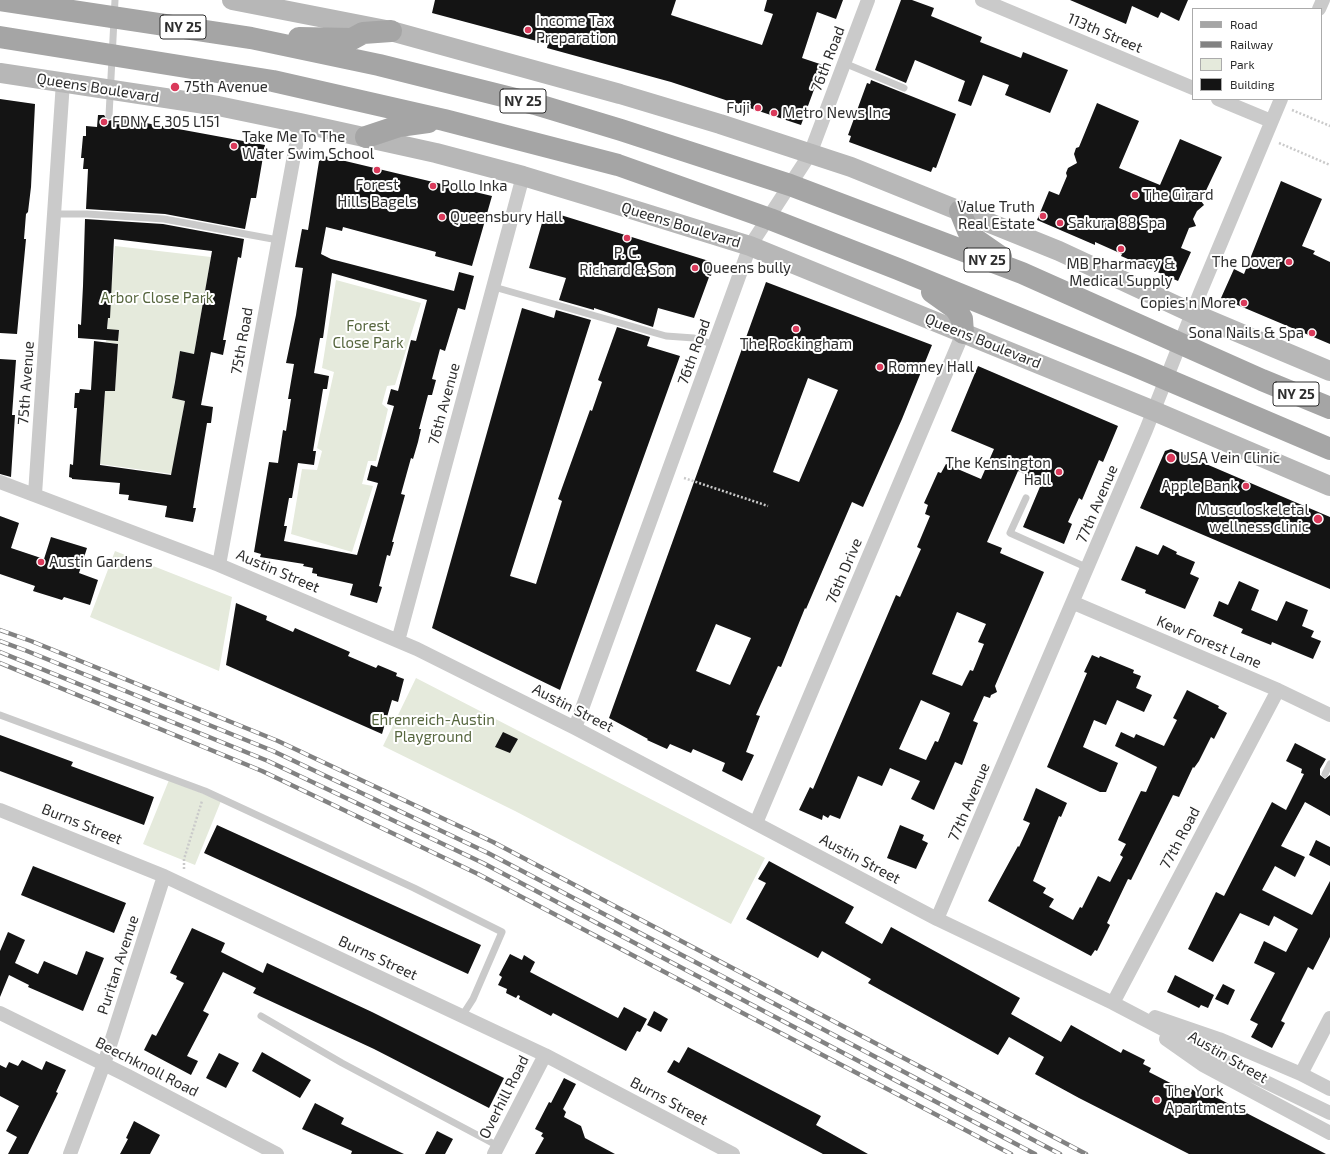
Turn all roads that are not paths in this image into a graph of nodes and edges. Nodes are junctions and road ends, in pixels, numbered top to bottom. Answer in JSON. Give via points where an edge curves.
{"nodes":[{"id":1,"x":0,"y":0,"type":"edge"},
{"id":2,"x":232,"y":0,"type":"edge"},
{"id":3,"x":868,"y":0,"type":"edge"},
{"id":4,"x":982,"y":0,"type":"edge"},
{"id":5,"x":115,"y":8,"type":"edge"},
{"id":6,"x":391,"y":31,"type":"junction"},
{"id":7,"x":0,"y":37,"type":"edge"},
{"id":8,"x":251,"y":38,"type":"junction"},
{"id":9,"x":112,"y":55,"type":"junction"},
{"id":10,"x":844,"y":63,"type":"junction"},
{"id":11,"x":0,"y":73,"type":"edge"},
{"id":12,"x":63,"y":82,"type":"junction"},
{"id":13,"x":904,"y":88,"type":"dead end"},
{"id":14,"x":1192,"y":88,"type":"edge"},
{"id":15,"x":110,"y":90,"type":"junction"},
{"id":16,"x":1220,"y":100,"type":"edge"},
{"id":17,"x":1281,"y":100,"type":"edge"},
{"id":18,"x":110,"y":116,"type":"dead end"},
{"id":19,"x":444,"y":120,"type":"junction"},
{"id":20,"x":1271,"y":121,"type":"junction"},
{"id":21,"x":300,"y":123,"type":"junction"},
{"id":22,"x":366,"y":137,"type":"junction"},
{"id":23,"x":810,"y":154,"type":"junction"},
{"id":24,"x":523,"y":176,"type":"junction"},
{"id":25,"x":790,"y":185,"type":"junction"},
{"id":26,"x":960,"y":211,"type":"junction"},
{"id":27,"x":54,"y":214,"type":"junction"},
{"id":28,"x":770,"y":219,"type":"junction"},
{"id":29,"x":278,"y":240,"type":"junction"},
{"id":30,"x":750,"y":246,"type":"junction"},
{"id":31,"x":898,"y":270,"type":"junction"},
{"id":32,"x":1022,"y":273,"type":"junction"},
{"id":33,"x":494,"y":287,"type":"junction"},
{"id":34,"x":1192,"y":313,"type":"junction"},
{"id":35,"x":963,"y":333,"type":"junction"},
{"id":36,"x":1181,"y":344,"type":"junction"},
{"id":37,"x":715,"y":345,"type":"junction"},
{"id":38,"x":1330,"y":371,"type":"edge"},
{"id":39,"x":1167,"y":380,"type":"junction"},
{"id":40,"x":1330,"y":408,"type":"edge"},
{"id":41,"x":1154,"y":411,"type":"junction"},
{"id":42,"x":1330,"y":449,"type":"edge"},
{"id":43,"x":0,"y":482,"type":"edge"},
{"id":44,"x":1330,"y":486,"type":"edge"},
{"id":45,"x":35,"y":494,"type":"junction"},
{"id":46,"x":1026,"y":498,"type":"dead end"},
{"id":47,"x":219,"y":565,"type":"junction"},
{"id":48,"x":1088,"y":568,"type":"junction"},
{"id":49,"x":1074,"y":603,"type":"junction"},
{"id":50,"x":398,"y":641,"type":"junction"},
{"id":51,"x":1278,"y":690,"type":"junction"},
{"id":52,"x":0,"y":715,"type":"edge"},
{"id":53,"x":1330,"y":715,"type":"edge"},
{"id":54,"x":575,"y":728,"type":"junction"},
{"id":55,"x":1330,"y":764,"type":"edge"},
{"id":56,"x":1325,"y":774,"type":"dead end"},
{"id":57,"x":0,"y":810,"type":"edge"},
{"id":58,"x":756,"y":823,"type":"junction"},
{"id":59,"x":164,"y":876,"type":"junction"},
{"id":60,"x":938,"y":919,"type":"junction"},
{"id":61,"x":1113,"y":1003,"type":"junction"},
{"id":62,"x":0,"y":1013,"type":"edge"},
{"id":63,"x":261,"y":1016,"type":"dead end"},
{"id":64,"x":462,"y":1016,"type":"junction"},
{"id":65,"x":1330,"y":1018,"type":"edge"},
{"id":66,"x":545,"y":1055,"type":"junction"},
{"id":67,"x":104,"y":1064,"type":"junction"},
{"id":68,"x":1301,"y":1074,"type":"junction"},
{"id":69,"x":1330,"y":1089,"type":"edge"},
{"id":70,"x":1330,"y":1114,"type":"edge"},
{"id":71,"x":1330,"y":1133,"type":"edge"},
{"id":72,"x":496,"y":1150,"type":"edge"},
{"id":73,"x":718,"y":1150,"type":"edge"},
{"id":74,"x":70,"y":1154,"type":"edge"},
{"id":75,"x":276,"y":1154,"type":"edge"},
{"id":76,"x":733,"y":1154,"type":"edge"}],
"edges":[{"from":1,"to":5,"type":"main road","number":"NY 25"},
{"from":2,"to":6,"type":"street"},
{"from":3,"to":10,"type":"street","name":"76th Road"},
{"from":4,"to":14,"type":"street","name":"113th Street"},
{"from":5,"to":8,"type":"main road","number":"NY 25"},
{"from":5,"to":9,"type":"lane"},
{"from":6,"to":8,"type":"main road","via":[[364,33],[352,39]]},
{"from":6,"to":23,"type":"street","via":[[620,94]]},
{"from":7,"to":9,"type":"main road","number":"NY 25"},
{"from":8,"to":25,"type":"main road","number":"NY 25","via":[[379,65],[534,104]]},
{"from":9,"to":15,"type":"lane"},
{"from":9,"to":19,"type":"main road","number":"NY 25","via":[[273,81]]},
{"from":10,"to":13,"type":"lane"},
{"from":10,"to":23,"type":"street","name":"76th Road"},
{"from":11,"to":12,"type":"street","name":"Queens Boulevard"},
{"from":12,"to":15,"type":"street","name":"Queens Boulevard"},
{"from":12,"to":27,"type":"street","name":"75th Avenue"},
{"from":15,"to":18,"type":"lane"},
{"from":15,"to":21,"type":"street","name":"Queens Boulevard","via":[[218,106]]},
{"from":16,"to":20,"type":"street"},
{"from":17,"to":20,"type":"street","name":"77th Avenue"},
{"from":19,"to":22,"type":"main road","via":[[399,126]]},
{"from":19,"to":28,"type":"main road","number":"NY 25","via":[[618,166]]},
{"from":20,"to":34,"type":"street","name":"77th Avenue"},
{"from":21,"to":22,"type":"street","name":"Queens Boulevard"},
{"from":21,"to":29,"type":"street","name":"75th Road"},
{"from":22,"to":24,"type":"street","name":"Queens Boulevard"},
{"from":23,"to":25,"type":"street","name":"76th Road"},
{"from":23,"to":26,"type":"street","via":[[851,167]]},
{"from":24,"to":30,"type":"street","name":"Queens Boulevard"},
{"from":24,"to":33,"type":"street","name":"76th Avenue"},
{"from":25,"to":28,"type":"street","name":"76th Road"},
{"from":25,"to":32,"type":"main road","number":"NY 25"},
{"from":26,"to":32,"type":"main road","via":[[963,224],[975,238]]},
{"from":26,"to":34,"type":"street","via":[[1059,251]]},
{"from":27,"to":29,"type":"lane","via":[[164,219]]},
{"from":27,"to":45,"type":"street","name":"75th Avenue"},
{"from":28,"to":30,"type":"street","name":"76th Road"},
{"from":28,"to":31,"type":"main road","number":"NY 25"},
{"from":29,"to":47,"type":"street","name":"75th Road"},
{"from":30,"to":35,"type":"street","name":"Queens Boulevard"},
{"from":30,"to":37,"type":"street","name":"76th Road"},
{"from":31,"to":35,"type":"main road","via":[[956,309],[962,319]]},
{"from":31,"to":39,"type":"main road","number":"NY 25"},
{"from":32,"to":36,"type":"main road","number":"NY 25"},
{"from":33,"to":37,"type":"lane","via":[[666,336],[694,338]]},
{"from":33,"to":50,"type":"street","name":"76th Avenue"},
{"from":34,"to":36,"type":"street","name":"77th Avenue"},
{"from":34,"to":38,"type":"street"},
{"from":35,"to":41,"type":"street","name":"Queens Boulevard"},
{"from":35,"to":58,"type":"street","name":"76th Drive"},
{"from":36,"to":39,"type":"street","name":"77th Avenue"},
{"from":36,"to":40,"type":"main road","number":"NY 25"},
{"from":37,"to":54,"type":"street","name":"76th Road"},
{"from":39,"to":41,"type":"street","name":"77th Avenue"},
{"from":39,"to":42,"type":"main road","number":"NY 25"},
{"from":41,"to":44,"type":"street","name":"Queens Boulevard"},
{"from":41,"to":48,"type":"street","name":"77th Avenue"},
{"from":43,"to":45,"type":"street","name":"Austin Street"},
{"from":45,"to":47,"type":"street","name":"Austin Street"},
{"from":46,"to":48,"type":"lane","via":[[1010,533]]},
{"from":47,"to":50,"type":"street","name":"Austin Street"},
{"from":48,"to":49,"type":"street","name":"77th Avenue"},
{"from":49,"to":51,"type":"street","name":"Kew Forest Lane"},
{"from":49,"to":60,"type":"street","name":"77th Avenue"},
{"from":50,"to":54,"type":"street","name":"Austin Street"},
{"from":51,"to":53,"type":"street","name":"Kew Forest Lane"},
{"from":51,"to":61,"type":"street","name":"77th Road"},
{"from":52,"to":64,"type":"lane","via":[[205,791],[414,888],[502,932],[473,999]]},
{"from":54,"to":58,"type":"street","name":"Austin Street"},
{"from":55,"to":56,"type":"lane"},
{"from":57,"to":59,"type":"street","name":"Burns Street"},
{"from":58,"to":60,"type":"street","name":"Austin Street"},
{"from":59,"to":64,"type":"street","name":"Burns Street"},
{"from":59,"to":67,"type":"street","name":"Puritan Avenue"},
{"from":60,"to":61,"type":"street","name":"Austin Street"},
{"from":61,"to":68,"type":"street","name":"Austin Street","via":[[1219,1039]]},
{"from":61,"to":70,"type":"street","name":"Austin Street"},
{"from":61,"to":71,"type":"street","name":"Austin Street","via":[[1203,1065]]},
{"from":62,"to":67,"type":"street","name":"Beechknoll Road"},
{"from":63,"to":72,"type":"lane"},
{"from":64,"to":66,"type":"street","name":"Burns Street"},
{"from":65,"to":68,"type":"street"},
{"from":66,"to":72,"type":"street","name":"Overhill Road"},
{"from":66,"to":73,"type":"street","name":"Burns Street"},
{"from":67,"to":74,"type":"street","name":"Puritan Avenue"},
{"from":67,"to":75,"type":"street","name":"Beechknoll Road"},
{"from":68,"to":69,"type":"street","name":"Austin Street"},
{"from":73,"to":76,"type":"street","name":"Burns Street"}]}
